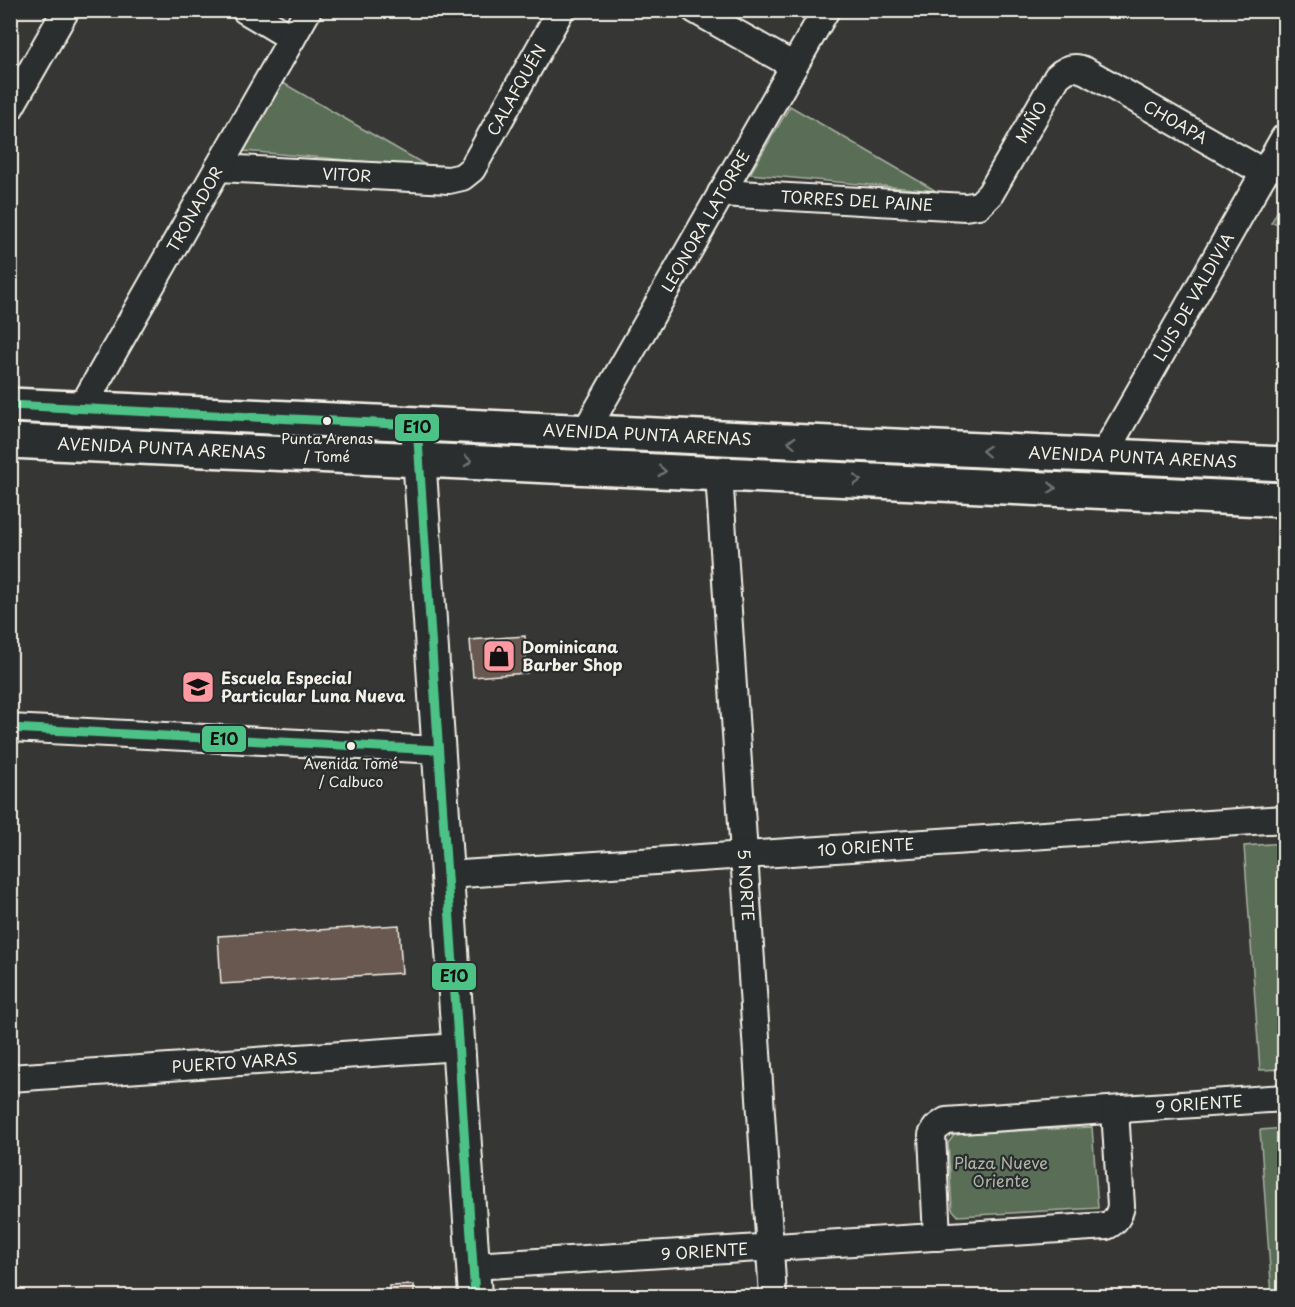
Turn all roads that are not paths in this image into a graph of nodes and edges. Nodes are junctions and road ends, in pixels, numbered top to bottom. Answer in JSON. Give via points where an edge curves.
{"nodes":[{"id":1,"x":66,"y":10,"type":"edge"},
{"id":2,"x":245,"y":10,"type":"edge"},
{"id":3,"x":308,"y":10,"type":"edge"},
{"id":4,"x":561,"y":10,"type":"edge"},
{"id":5,"x":695,"y":10,"type":"edge"},
{"id":6,"x":826,"y":10,"type":"edge"},
{"id":7,"x":292,"y":38,"type":"junction"},
{"id":8,"x":794,"y":66,"type":"junction"},
{"id":9,"x":1086,"y":71,"type":"joint"},
{"id":10,"x":10,"y":108,"type":"edge"},
{"id":11,"x":1284,"y":138,"type":"edge"},
{"id":12,"x":218,"y":168,"type":"junction"},
{"id":13,"x":472,"y":169,"type":"joint"},
{"id":14,"x":1265,"y":173,"type":"junction"},
{"id":15,"x":721,"y":193,"type":"junction"},
{"id":16,"x":990,"y":194,"type":"joint"},
{"id":17,"x":10,"y":405,"type":"edge"},
{"id":18,"x":81,"y":409,"type":"junction"},
{"id":19,"x":417,"y":425,"type":"junction"},
{"id":20,"x":585,"y":432,"type":"junction"},
{"id":21,"x":10,"y":441,"type":"edge"},
{"id":22,"x":1103,"y":456,"type":"junction"},
{"id":23,"x":420,"y":459,"type":"junction"},
{"id":24,"x":1284,"y":464,"type":"edge"},
{"id":25,"x":720,"y":474,"type":"junction"},
{"id":26,"x":1284,"y":500,"type":"edge"},
{"id":27,"x":10,"y":728,"type":"edge"},
{"id":28,"x":438,"y":750,"type":"junction"},
{"id":29,"x":1284,"y":819,"type":"edge"},
{"id":30,"x":744,"y":855,"type":"junction"},
{"id":31,"x":447,"y":875,"type":"junction"},
{"id":32,"x":458,"y":1047,"type":"junction"},
{"id":33,"x":10,"y":1078,"type":"edge"},
{"id":34,"x":1284,"y":1098,"type":"edge"},
{"id":35,"x":1115,"y":1110,"type":"junction"},
{"id":36,"x":937,"y":1237,"type":"junction"},
{"id":37,"x":770,"y":1247,"type":"junction"},
{"id":38,"x":474,"y":1281,"type":"edge"},
{"id":39,"x":773,"y":1296,"type":"edge"}],
"edges":[{"from":1,"to":10,"type":"street"},
{"from":2,"to":7,"type":"street"},
{"from":3,"to":7,"type":"street","name":"TRONADOR"},
{"from":4,"to":13,"type":"street","name":"CALAFQUÉN"},
{"from":5,"to":8,"type":"street"},
{"from":6,"to":8,"type":"street","name":"LEONORA LATORRE"},
{"from":7,"to":12,"type":"street","name":"TRONADOR"},
{"from":8,"to":15,"type":"street","name":"LEONORA LATORRE"},
{"from":9,"to":14,"type":"street","name":"CHOAPA"},
{"from":9,"to":16,"type":"street","name":"MIÑO","via":[[1073,67],[1057,77]]},
{"from":11,"to":14,"type":"street","name":"LUIS DE VALDIVIA"},
{"from":12,"to":13,"type":"street","name":"VITOR","via":[[449,180]]},
{"from":12,"to":18,"type":"street","name":"TRONADOR"},
{"from":14,"to":22,"type":"street","name":"LUIS DE VALDIVIA"},
{"from":15,"to":16,"type":"street","name":"TORRES DEL PAINE","via":[[973,207]]},
{"from":15,"to":20,"type":"street","name":"LEONORA LATORRE"},
{"from":17,"to":18,"type":"main road","name":"AVENIDA PUNTA ARENAS"},
{"from":18,"to":19,"type":"main road","name":"AVENIDA PUNTA ARENAS"},
{"from":19,"to":20,"type":"main road","name":"AVENIDA PUNTA ARENAS"},
{"from":19,"to":23,"type":"street"},
{"from":22,"to":20,"type":"main road","name":"AVENIDA PUNTA ARENAS","one_way":true},
{"from":21,"to":23,"type":"main road","name":"AVENIDA PUNTA ARENAS"},
{"from":22,"to":24,"type":"main road","name":"AVENIDA PUNTA ARENAS"},
{"from":23,"to":25,"type":"main road","name":"AVENIDA PUNTA ARENAS","one_way":true},
{"from":23,"to":28,"type":"street"},
{"from":25,"to":26,"type":"main road","name":"AVENIDA PUNTA ARENAS","one_way":true},
{"from":25,"to":30,"type":"street","name":"5 NORTE"},
{"from":27,"to":28,"type":"street"},
{"from":28,"to":31,"type":"street"},
{"from":29,"to":30,"type":"street","name":"10 ORIENTE"},
{"from":30,"to":31,"type":"street","name":"10 ORIENTE"},
{"from":30,"to":37,"type":"street","name":"5 NORTE"},
{"from":31,"to":32,"type":"street"},
{"from":32,"to":33,"type":"street","name":"PUERTO VARAS"},
{"from":32,"to":38,"type":"street"},
{"from":34,"to":35,"type":"street","name":"9 ORIENTE"},
{"from":35,"to":36,"type":"street","name":"9 ORIENTE","via":[[952,1120],[940,1124],[931,1143]]},
{"from":35,"to":36,"type":"street","name":"9 ORIENTE","via":[[1120,1206],[1115,1221],[1099,1227]]},
{"from":36,"to":37,"type":"street","name":"9 ORIENTE"},
{"from":37,"to":38,"type":"street","name":"9 ORIENTE"},
{"from":37,"to":39,"type":"street","name":"5 NORTE"}]}
